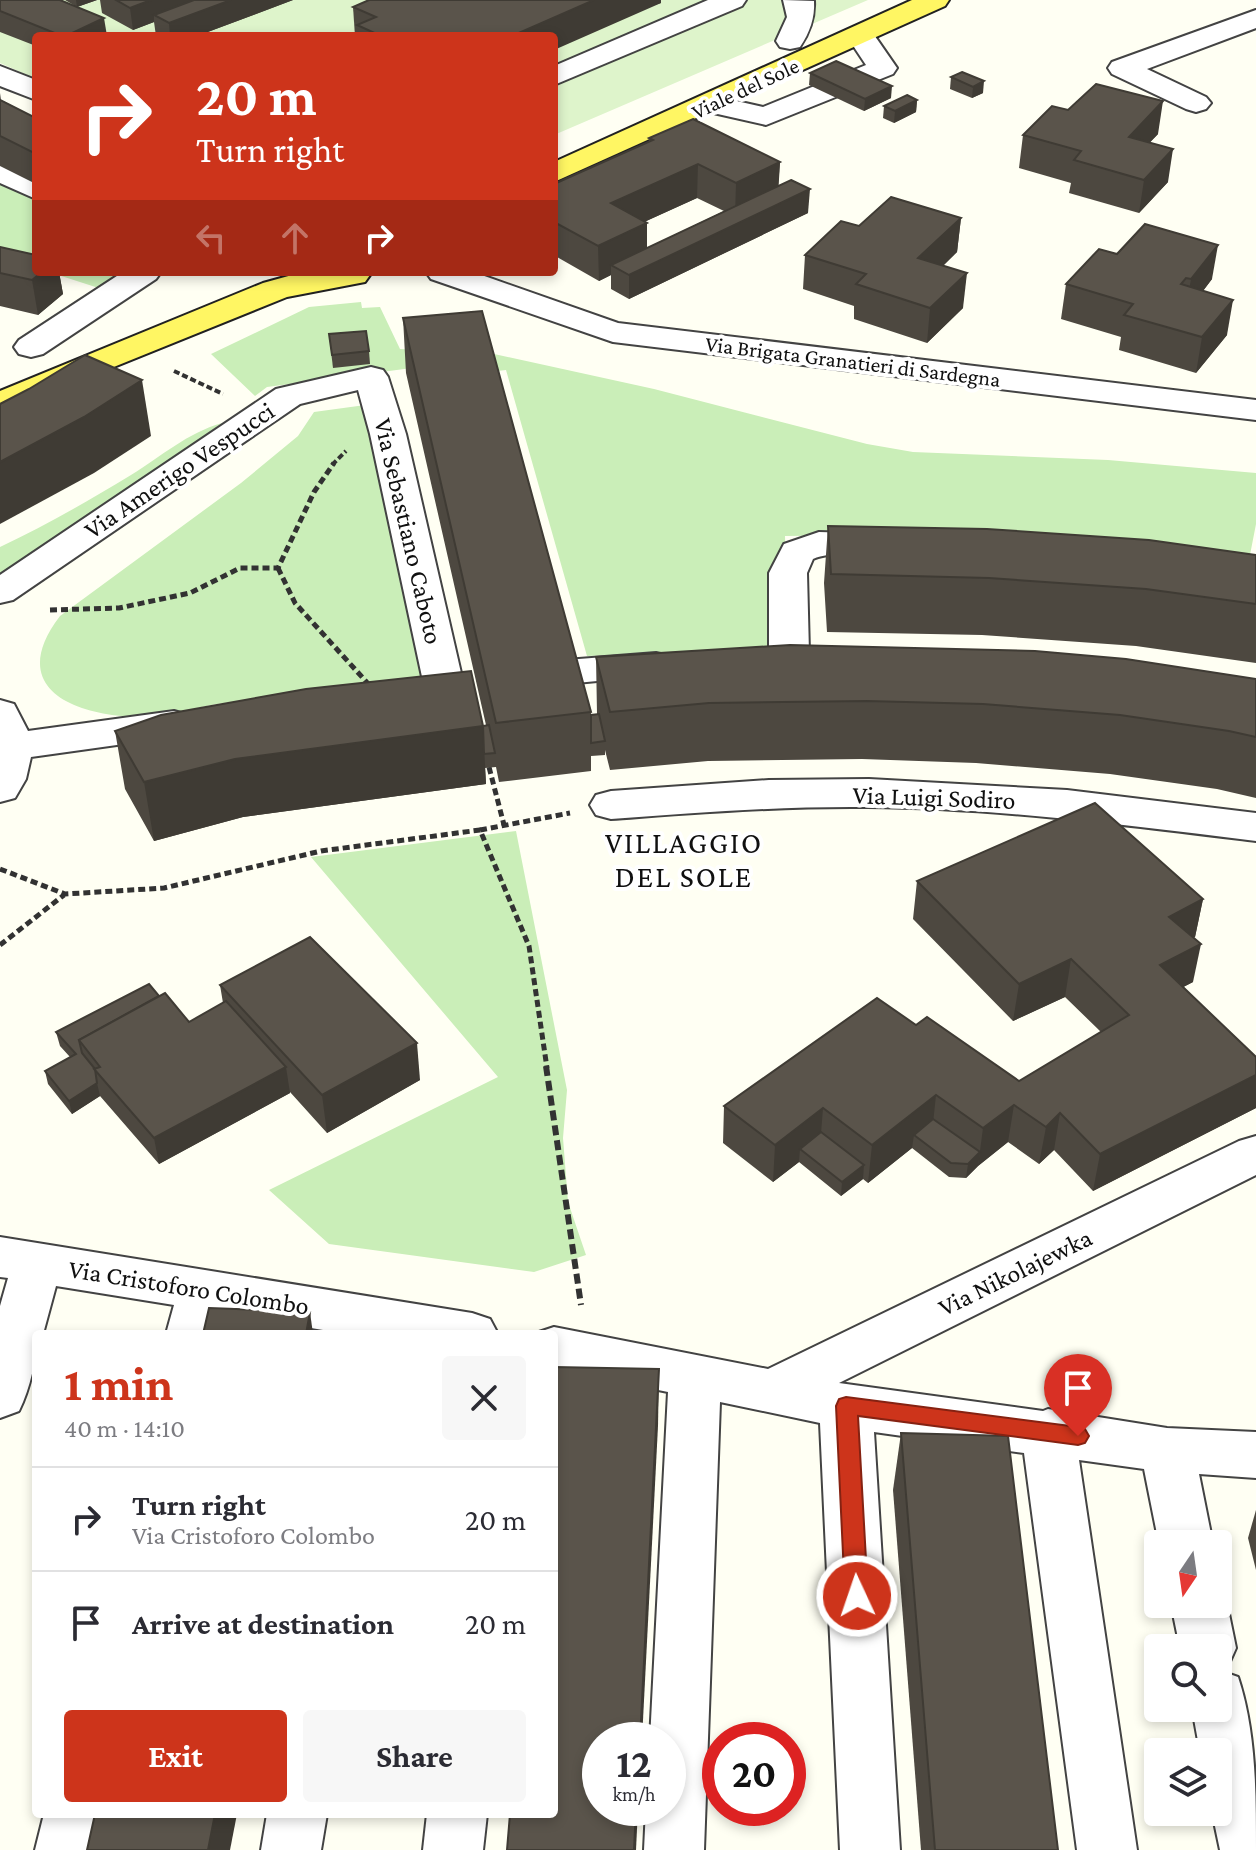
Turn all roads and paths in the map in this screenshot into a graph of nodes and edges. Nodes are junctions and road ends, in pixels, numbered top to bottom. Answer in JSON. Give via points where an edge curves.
{"nodes":[{"id":1,"x":732,"y":0,"type":"edge"},
{"id":2,"x":879,"y":0,"type":"edge"},
{"id":3,"x":935,"y":0,"type":"edge"},
{"id":4,"x":1256,"y":18,"type":"edge"},
{"id":5,"x":796,"y":19,"type":"edge"},
{"id":6,"x":860,"y":35,"type":"junction"},
{"id":7,"x":558,"y":74,"type":"edge"},
{"id":8,"x":0,"y":75,"type":"edge"},
{"id":9,"x":32,"y":89,"type":"edge"},
{"id":10,"x":1196,"y":103,"type":"dead end"},
{"id":11,"x":710,"y":104,"type":"junction"},
{"id":12,"x":558,"y":148,"type":"edge"},
{"id":13,"x":0,"y":171,"type":"edge"},
{"id":14,"x":558,"y":171,"type":"edge"},
{"id":15,"x":32,"y":188,"type":"edge"},
{"id":16,"x":138,"y":276,"type":"edge"},
{"id":17,"x":266,"y":276,"type":"edge"},
{"id":18,"x":335,"y":276,"type":"edge"},
{"id":19,"x":449,"y":276,"type":"edge"},
{"id":20,"x":16,"y":342,"type":"edge"},
{"id":21,"x":164,"y":352,"type":"junction"},
{"id":22,"x":69,"y":373,"type":"junction"},
{"id":23,"x":371,"y":377,"type":"joint"},
{"id":24,"x":0,"y":403,"type":"edge"},
{"id":25,"x":1256,"y":410,"type":"edge"},
{"id":26,"x":256,"y":418,"type":"junction"},
{"id":27,"x":388,"y":434,"type":"junction"},
{"id":28,"x":926,"y":546,"type":"edge"},
{"id":29,"x":278,"y":568,"type":"junction"},
{"id":30,"x":0,"y":592,"type":"edge"},
{"id":31,"x":36,"y":611,"type":"dead end"},
{"id":32,"x":790,"y":654,"type":"edge"},
{"id":33,"x":685,"y":662,"type":"edge"},
{"id":34,"x":566,"y":672,"type":"edge"},
{"id":35,"x":378,"y":695,"type":"joint"},
{"id":36,"x":213,"y":718,"type":"edge"},
{"id":37,"x":6,"y":730,"type":"edge"},
{"id":38,"x":489,"y":767,"type":"edge"},
{"id":39,"x":0,"y":788,"type":"edge"},
{"id":40,"x":611,"y":805,"type":"joint"},
{"id":41,"x":504,"y":825,"type":"junction"},
{"id":42,"x":1256,"y":827,"type":"edge"},
{"id":43,"x":480,"y":830,"type":"junction"},
{"id":44,"x":0,"y":869,"type":"edge"},
{"id":45,"x":65,"y":894,"type":"junction"},
{"id":46,"x":0,"y":945,"type":"edge"},
{"id":47,"x":1256,"y":1154,"type":"edge"},
{"id":48,"x":19,"y":1259,"type":"edge"},
{"id":49,"x":198,"y":1312,"type":"edge"},
{"id":50,"x":373,"y":1326,"type":"edge"},
{"id":51,"x":422,"y":1330,"type":"edge"},
{"id":52,"x":571,"y":1351,"type":"edge"},
{"id":53,"x":695,"y":1378,"type":"junction"},
{"id":54,"x":775,"y":1390,"type":"junction"},
{"id":55,"x":0,"y":1396,"type":"edge"},
{"id":56,"x":846,"y":1406,"type":"junction"},
{"id":57,"x":1048,"y":1431,"type":"junction"},
{"id":58,"x":1167,"y":1450,"type":"junction"},
{"id":59,"x":1256,"y":1455,"type":"edge"},
{"id":60,"x":1183,"y":1530,"type":"edge"},
{"id":61,"x":1223,"y":1722,"type":"edge"},
{"id":62,"x":73,"y":1818,"type":"edge"},
{"id":63,"x":296,"y":1818,"type":"edge"},
{"id":64,"x":457,"y":1818,"type":"edge"},
{"id":65,"x":65,"y":1850,"type":"edge"},
{"id":66,"x":291,"y":1850,"type":"edge"},
{"id":67,"x":453,"y":1850,"type":"edge"},
{"id":68,"x":674,"y":1850,"type":"edge"},
{"id":69,"x":870,"y":1850,"type":"edge"},
{"id":70,"x":1107,"y":1850,"type":"edge"},
{"id":71,"x":1250,"y":1850,"type":"edge"}],
"edges":[{"from":1,"to":7,"type":"street"},
{"from":2,"to":5,"type":"main road","name":"Viale del Sole"},
{"from":3,"to":6,"type":"main road","name":"Viale del Sole"},
{"from":4,"to":10,"type":"street","via":[[1122,68]]},
{"from":5,"to":12,"type":"main road","name":"Viale del Sole"},
{"from":6,"to":11,"type":"main road","name":"Viale del Sole"},
{"from":6,"to":11,"type":"street","via":[[883,68],[766,116]]},
{"from":8,"to":9,"type":"street"},
{"from":11,"to":14,"type":"main road","name":"Viale del Sole"},
{"from":13,"to":15,"type":"street"},
{"from":16,"to":20,"type":"street"},
{"from":17,"to":21,"type":"main road"},
{"from":18,"to":21,"type":"main road","via":[[285,287]]},
{"from":19,"to":25,"type":"street","name":"Via Brigata Granatieri di Sardegna","via":[[613,332]]},
{"from":20,"to":22,"type":"street"},
{"from":21,"to":22,"type":"main road"},
{"from":21,"to":26,"type":"path"},
{"from":22,"to":24,"type":"main road"},
{"from":23,"to":26,"type":"street","name":"Via Amerigo Vespucci","via":[[288,396]]},
{"from":23,"to":27,"type":"street","name":"Via Sebastiano Caboto"},
{"from":26,"to":30,"type":"street","name":"Via Amerigo Vespucci"},
{"from":27,"to":29,"type":"path","via":[[351,447],[334,462],[311,493]]},
{"from":27,"to":35,"type":"street","name":"Via Sebastiano Caboto","via":[[461,685]]},
{"from":28,"to":32,"type":"street","via":[[819,543],[797,552],[788,573]]},
{"from":29,"to":31,"type":"path","via":[[240,568],[190,593],[119,608]]},
{"from":29,"to":35,"type":"path","via":[[295,603]]},
{"from":33,"to":34,"type":"street"},
{"from":36,"to":37,"type":"street"},
{"from":37,"to":39,"type":"street","via":[[7,778]]},
{"from":38,"to":41,"type":"path"},
{"from":40,"to":41,"type":"path"},
{"from":40,"to":42,"type":"street","name":"Via Luigi Sodiro","via":[[869,793],[1067,804]]},
{"from":41,"to":43,"type":"path"},
{"from":43,"to":45,"type":"path","via":[[321,851],[164,888]]},
{"from":43,"to":52,"type":"path","via":[[529,946]]},
{"from":44,"to":45,"type":"path"},
{"from":45,"to":46,"type":"path"},
{"from":47,"to":54,"type":"street","name":"Via Nikolajewka"},
{"from":48,"to":49,"type":"street","name":"Via Cristoforo Colombo"},
{"from":48,"to":55,"type":"street"},
{"from":49,"to":50,"type":"street","name":"Via Cristoforo Colombo"},
{"from":50,"to":51,"type":"street","name":"Via Cristoforo Colombo"},
{"from":52,"to":53,"type":"street"},
{"from":53,"to":54,"type":"street"},
{"from":53,"to":68,"type":"street"},
{"from":54,"to":56,"type":"street"},
{"from":56,"to":57,"type":"street"},
{"from":56,"to":69,"type":"street"},
{"from":57,"to":58,"type":"street"},
{"from":57,"to":70,"type":"street"},
{"from":58,"to":59,"type":"street"},
{"from":58,"to":60,"type":"street"},
{"from":61,"to":71,"type":"street"},
{"from":62,"to":65,"type":"street"},
{"from":63,"to":66,"type":"street"},
{"from":64,"to":67,"type":"street"}]}
